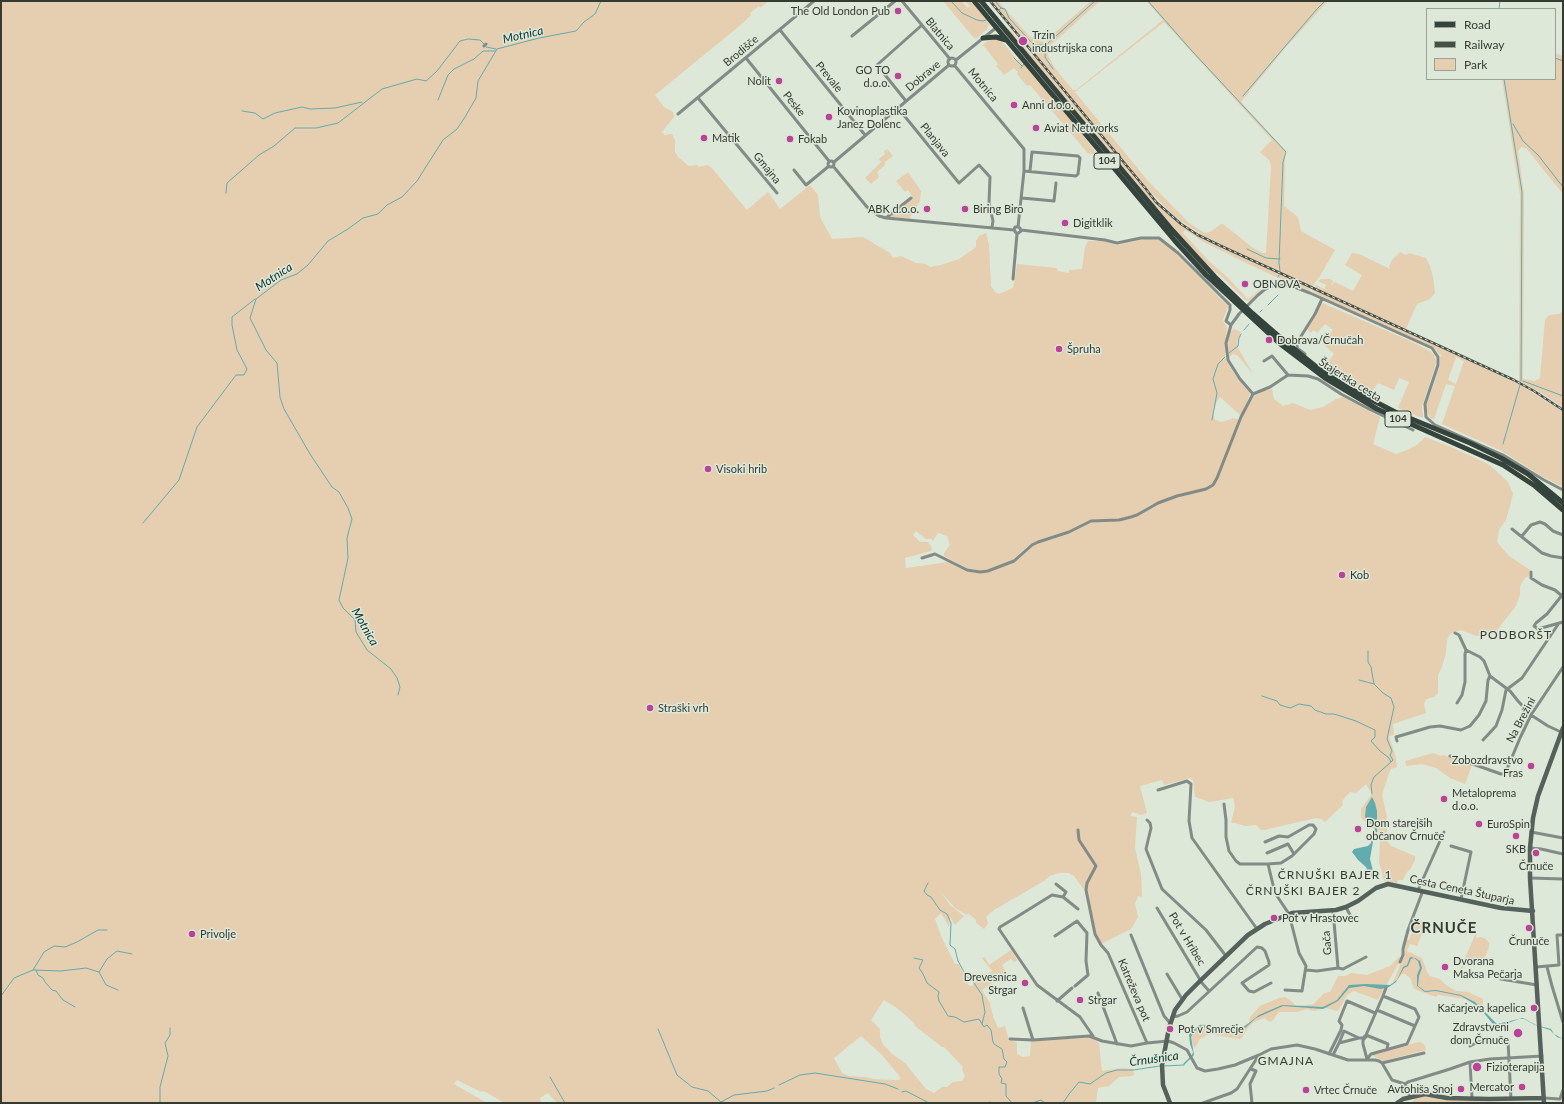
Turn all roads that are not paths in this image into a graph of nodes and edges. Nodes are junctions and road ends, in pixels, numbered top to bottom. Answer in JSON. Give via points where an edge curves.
{"nodes":[{"id":1,"x":814,"y":1,"type":"edge"},
{"id":2,"x":895,"y":1,"type":"edge"},
{"id":3,"x":902,"y":1,"type":"edge"},
{"id":4,"x":974,"y":1,"type":"edge"},
{"id":5,"x":982,"y":1,"type":"edge"},
{"id":6,"x":922,"y":26,"type":"junction"},
{"id":7,"x":998,"y":26,"type":"junction"},
{"id":8,"x":780,"y":30,"type":"junction"},
{"id":9,"x":852,"y":36,"type":"dead end"},
{"id":10,"x":983,"y":38,"type":"junction"},
{"id":11,"x":1007,"y":40,"type":"junction"},
{"id":12,"x":746,"y":58,"type":"junction"},
{"id":13,"x":950,"y":59,"type":"junction"},
{"id":14,"x":956,"y":60,"type":"junction"},
{"id":15,"x":949,"y":65,"type":"junction"},
{"id":16,"x":955,"y":66,"type":"junction"},
{"id":17,"x":698,"y":98,"type":"junction"},
{"id":18,"x":906,"y":101,"type":"junction"},
{"id":19,"x":898,"y":108,"type":"junction"},
{"id":20,"x":678,"y":114,"type":"dead end"},
{"id":21,"x":865,"y":135,"type":"junction"},
{"id":22,"x":829,"y":161,"type":"junction"},
{"id":23,"x":834,"y":162,"type":"junction"},
{"id":24,"x":829,"y":166,"type":"junction"},
{"id":25,"x":833,"y":166,"type":"junction"},
{"id":26,"x":794,"y":170,"type":"dead end"},
{"id":27,"x":1024,"y":171,"type":"junction"},
{"id":28,"x":1030,"y":171,"type":"junction"},
{"id":29,"x":1056,"y":183,"type":"dead end"},
{"id":30,"x":777,"y":194,"type":"dead end"},
{"id":31,"x":911,"y":198,"type":"dead end"},
{"id":32,"x":1022,"y":198,"type":"junction"},
{"id":33,"x":886,"y":218,"type":"junction"},
{"id":34,"x":992,"y":227,"type":"junction"},
{"id":35,"x":1018,"y":227,"type":"junction"},
{"id":36,"x":1014,"y":230,"type":"junction"},
{"id":37,"x":1021,"y":230,"type":"junction"},
{"id":38,"x":1017,"y":234,"type":"junction"},
{"id":39,"x":1191,"y":256,"type":"junction"},
{"id":40,"x":1013,"y":279,"type":"dead end"},
{"id":41,"x":1322,"y":299,"type":"junction"},
{"id":42,"x":1244,"y":309,"type":"junction"},
{"id":43,"x":1231,"y":325,"type":"junction"},
{"id":44,"x":1298,"y":341,"type":"junction"},
{"id":45,"x":1297,"y":348,"type":"junction"},
{"id":46,"x":1306,"y":354,"type":"dead end"},
{"id":47,"x":1264,"y":361,"type":"dead end"},
{"id":48,"x":1288,"y":375,"type":"junction"},
{"id":49,"x":1253,"y":394,"type":"junction"},
{"id":50,"x":1413,"y":430,"type":"dead end"},
{"id":51,"x":1563,"y":490,"type":"edge"},
{"id":52,"x":1563,"y":503,"type":"edge"},
{"id":53,"x":1563,"y":510,"type":"edge"},
{"id":54,"x":1512,"y":529,"type":"dead end"},
{"id":55,"x":1563,"y":534,"type":"edge"},
{"id":56,"x":1522,"y":536,"type":"junction"},
{"id":57,"x":922,"y":558,"type":"dead end"},
{"id":58,"x":1563,"y":558,"type":"edge"},
{"id":59,"x":1531,"y":572,"type":"dead end"},
{"id":60,"x":1562,"y":595,"type":"edge"},
{"id":61,"x":1561,"y":623,"type":"edge"},
{"id":62,"x":1455,"y":633,"type":"dead end"},
{"id":63,"x":1466,"y":650,"type":"junction"},
{"id":64,"x":1563,"y":667,"type":"edge"},
{"id":65,"x":1490,"y":676,"type":"junction"},
{"id":66,"x":1508,"y":689,"type":"junction"},
{"id":67,"x":1457,"y":703,"type":"dead end"},
{"id":68,"x":1531,"y":715,"type":"junction"},
{"id":69,"x":1562,"y":730,"type":"edge"},
{"id":70,"x":1483,"y":740,"type":"dead end"},
{"id":71,"x":1398,"y":741,"type":"dead end"},
{"id":72,"x":1450,"y":756,"type":"dead end"},
{"id":73,"x":1158,"y":790,"type":"dead end"},
{"id":74,"x":1224,"y":804,"type":"dead end"},
{"id":75,"x":1147,"y":820,"type":"dead end"},
{"id":76,"x":1078,"y":830,"type":"dead end"},
{"id":77,"x":1444,"y":832,"type":"dead end"},
{"id":78,"x":1531,"y":832,"type":"junction"},
{"id":79,"x":1563,"y":838,"type":"edge"},
{"id":80,"x":1265,"y":842,"type":"dead end"},
{"id":81,"x":1451,"y":846,"type":"dead end"},
{"id":82,"x":1530,"y":848,"type":"junction"},
{"id":83,"x":1267,"y":853,"type":"dead end"},
{"id":84,"x":1294,"y":854,"type":"junction"},
{"id":85,"x":1563,"y":854,"type":"edge"},
{"id":86,"x":1268,"y":864,"type":"junction"},
{"id":87,"x":1530,"y":878,"type":"junction"},
{"id":88,"x":1563,"y":879,"type":"edge"},
{"id":89,"x":1056,"y":884,"type":"dead end"},
{"id":90,"x":1420,"y":892,"type":"junction"},
{"id":91,"x":1063,"y":897,"type":"junction"},
{"id":92,"x":1461,"y":900,"type":"junction"},
{"id":93,"x":1346,"y":907,"type":"junction"},
{"id":94,"x":1157,"y":908,"type":"dead end"},
{"id":95,"x":1078,"y":909,"type":"dead end"},
{"id":96,"x":1333,"y":910,"type":"junction"},
{"id":97,"x":1533,"y":911,"type":"junction"},
{"id":98,"x":1289,"y":914,"type":"junction"},
{"id":99,"x":1352,"y":919,"type":"dead end"},
{"id":100,"x":1257,"y":929,"type":"junction"},
{"id":101,"x":1563,"y":935,"type":"edge"},
{"id":102,"x":1055,"y":936,"type":"dead end"},
{"id":103,"x":1131,"y":936,"type":"dead end"},
{"id":104,"x":1226,"y":956,"type":"junction"},
{"id":105,"x":1366,"y":957,"type":"dead end"},
{"id":106,"x":1400,"y":962,"type":"dead end"},
{"id":107,"x":1547,"y":967,"type":"junction"},
{"id":108,"x":1338,"y":968,"type":"junction"},
{"id":109,"x":1536,"y":968,"type":"junction"},
{"id":110,"x":1306,"y":970,"type":"junction"},
{"id":111,"x":1167,"y":974,"type":"dead end"},
{"id":112,"x":1501,"y":979,"type":"dead end"},
{"id":113,"x":1201,"y":980,"type":"junction"},
{"id":114,"x":1271,"y":983,"type":"dead end"},
{"id":115,"x":1537,"y":985,"type":"junction"},
{"id":116,"x":1386,"y":988,"type":"dead end"},
{"id":117,"x":1285,"y":990,"type":"dead end"},
{"id":118,"x":1209,"y":991,"type":"junction"},
{"id":119,"x":1098,"y":993,"type":"dead end"},
{"id":120,"x":1383,"y":996,"type":"junction"},
{"id":121,"x":1182,"y":999,"type":"junction"},
{"id":122,"x":1057,"y":1001,"type":"junction"},
{"id":123,"x":1023,"y":1008,"type":"dead end"},
{"id":124,"x":1376,"y":1012,"type":"junction"},
{"id":125,"x":1172,"y":1017,"type":"junction"},
{"id":126,"x":1563,"y":1022,"type":"edge"},
{"id":127,"x":1170,"y":1023,"type":"junction"},
{"id":128,"x":1415,"y":1026,"type":"junction"},
{"id":129,"x":1342,"y":1031,"type":"junction"},
{"id":130,"x":1093,"y":1036,"type":"junction"},
{"id":131,"x":1366,"y":1036,"type":"junction"},
{"id":132,"x":1359,"y":1038,"type":"junction"},
{"id":133,"x":1010,"y":1039,"type":"dead end"},
{"id":134,"x":1033,"y":1040,"type":"junction"},
{"id":135,"x":1166,"y":1041,"type":"junction"},
{"id":136,"x":1339,"y":1042,"type":"junction"},
{"id":137,"x":1147,"y":1043,"type":"junction"},
{"id":138,"x":1117,"y":1044,"type":"junction"},
{"id":139,"x":1470,"y":1046,"type":"dead end"},
{"id":140,"x":1388,"y":1049,"type":"junction"},
{"id":141,"x":1424,"y":1052,"type":"dead end"},
{"id":142,"x":1259,"y":1055,"type":"junction"},
{"id":143,"x":1331,"y":1055,"type":"junction"},
{"id":144,"x":1542,"y":1056,"type":"junction"},
{"id":145,"x":1509,"y":1058,"type":"junction"},
{"id":146,"x":1367,"y":1059,"type":"junction"},
{"id":147,"x":1470,"y":1062,"type":"junction"},
{"id":148,"x":1382,"y":1063,"type":"junction"},
{"id":149,"x":1251,"y":1068,"type":"junction"},
{"id":150,"x":1405,"y":1084,"type":"junction"},
{"id":151,"x":1488,"y":1089,"type":"dead end"},
{"id":152,"x":1511,"y":1089,"type":"junction"},
{"id":153,"x":1563,"y":1090,"type":"edge"},
{"id":154,"x":1410,"y":1097,"type":"junction"},
{"id":155,"x":1472,"y":1098,"type":"junction"},
{"id":156,"x":1511,"y":1099,"type":"junction"},
{"id":157,"x":1490,"y":1101,"type":"edge"},
{"id":158,"x":1544,"y":1101,"type":"edge"},
{"id":159,"x":1170,"y":1103,"type":"edge"},
{"id":160,"x":1203,"y":1103,"type":"edge"},
{"id":161,"x":1252,"y":1103,"type":"edge"},
{"id":162,"x":1397,"y":1103,"type":"edge"}],
"edges":[{"from":1,"to":8,"type":"street","name":"Brodišče"},
{"from":2,"to":9,"type":"street"},
{"from":3,"to":6,"type":"street","name":"Blatnica"},
{"from":4,"to":7,"type":"main road","number":"104"},
{"from":5,"to":7,"type":"main road","number":"104"},
{"from":6,"to":13,"type":"street","name":"Blatnica"},
{"from":6,"to":18,"type":"street","via":[[877,65]]},
{"from":7,"to":10,"type":"street","name":"Dobrave"},
{"from":7,"to":11,"type":"main road","number":"104"},
{"from":7,"to":39,"type":"main road","number":"104"},
{"from":8,"to":12,"type":"street","name":"Brodišče"},
{"from":8,"to":21,"type":"street","name":"Prevale"},
{"from":10,"to":11,"type":"main road","via":[[998,37]]},
{"from":10,"to":14,"type":"street","name":"Dobrave"},
{"from":11,"to":39,"type":"main road","number":"104","via":[[1156,220]]},
{"from":12,"to":17,"type":"street","name":"Brodišče"},
{"from":12,"to":22,"type":"street","name":"Peske"},
{"from":13,"to":14,"type":"street"},
{"from":13,"to":15,"type":"street"},
{"from":14,"to":16,"type":"street"},
{"from":15,"to":16,"type":"street"},
{"from":15,"to":18,"type":"street","name":"Dobrave"},
{"from":16,"to":27,"type":"street","name":"Motnica","via":[[1024,149]]},
{"from":17,"to":20,"type":"street","name":"Brodišče"},
{"from":17,"to":30,"type":"street","name":"Gmajna"},
{"from":18,"to":19,"type":"street","name":"Dobrave"},
{"from":19,"to":21,"type":"street","name":"Dobrave"},
{"from":19,"to":34,"type":"street","name":"Planjava","via":[[959,183],[980,164],[990,177],[989,203]]},
{"from":21,"to":23,"type":"street","name":"Dobrave"},
{"from":22,"to":23,"type":"street"},
{"from":22,"to":24,"type":"street"},
{"from":23,"to":25,"type":"street"},
{"from":24,"to":25,"type":"street"},
{"from":24,"to":26,"type":"street","via":[[806,185]]},
{"from":25,"to":33,"type":"street","via":[[873,213]]},
{"from":27,"to":28,"type":"street"},
{"from":27,"to":32,"type":"street","name":"Motnica"},
{"from":28,"to":28,"type":"street","via":[[1076,176],[1080,158],[1032,152]]},
{"from":29,"to":32,"type":"street","via":[[1054,200]]},
{"from":31,"to":33,"type":"street"},
{"from":32,"to":35,"type":"street","name":"Motnica"},
{"from":33,"to":34,"type":"street"},
{"from":34,"to":36,"type":"street"},
{"from":35,"to":36,"type":"street"},
{"from":35,"to":37,"type":"street"},
{"from":36,"to":38,"type":"street"},
{"from":37,"to":38,"type":"street"},
{"from":37,"to":43,"type":"street","via":[[1117,243],[1141,238],[1159,238],[1178,253],[1230,305],[1226,321]]},
{"from":38,"to":40,"type":"street"},
{"from":39,"to":42,"type":"main road","name":"Štajerska cesta","number":"104"},
{"from":41,"to":42,"type":"street","via":[[1298,287],[1272,286]]},
{"from":41,"to":44,"type":"street"},
{"from":41,"to":51,"type":"street","via":[[1432,348],[1438,357],[1438,364],[1425,404],[1426,417],[1435,425],[1503,454]]},
{"from":42,"to":43,"type":"street"},
{"from":42,"to":52,"type":"main road","name":"Štajerska cesta","number":"104","via":[[1335,380],[1391,410],[1501,458],[1528,474]]},
{"from":42,"to":53,"type":"main road","name":"Štajerska cesta","number":"104","via":[[1294,356],[1342,389],[1386,414],[1503,465],[1535,486]]},
{"from":43,"to":49,"type":"street","via":[[1226,343],[1228,360],[1240,380]]},
{"from":44,"to":45,"type":"street"},
{"from":44,"to":45,"type":"street","via":[[1291,342]]},
{"from":45,"to":46,"type":"street"},
{"from":47,"to":48,"type":"street","via":[[1272,356]]},
{"from":48,"to":49,"type":"street"},
{"from":48,"to":50,"type":"street","via":[[1318,379]]},
{"from":49,"to":57,"type":"street","via":[[1217,478],[1213,485],[1206,489],[1177,496],[1130,517],[1091,521],[1032,545],[1014,561],[988,571],[967,570],[935,554]]},
{"from":54,"to":56,"type":"street"},
{"from":55,"to":56,"type":"street","via":[[1540,522],[1531,526]]},
{"from":56,"to":58,"type":"street","via":[[1542,553]]},
{"from":59,"to":60,"type":"street","via":[[1531,578]]},
{"from":60,"to":61,"type":"street","via":[[1534,626],[1538,628]]},
{"from":61,"to":66,"type":"street","via":[[1522,678]]},
{"from":62,"to":63,"type":"street","via":[[1459,635]]},
{"from":63,"to":65,"type":"street","via":[[1484,661]]},
{"from":63,"to":67,"type":"street","via":[[1466,682]]},
{"from":64,"to":68,"type":"street","name":"Na Brežini"},
{"from":65,"to":66,"type":"street"},
{"from":65,"to":71,"type":"street","via":[[1486,701],[1480,715],[1470,726],[1461,730],[1430,727],[1396,737]]},
{"from":66,"to":68,"type":"street"},
{"from":66,"to":70,"type":"street","via":[[1496,726]]},
{"from":68,"to":69,"type":"street","via":[[1548,726]]},
{"from":68,"to":72,"type":"street","name":"Na Brežini","via":[[1506,774]]},
{"from":69,"to":78,"type":"street","via":[[1538,796]]},
{"from":73,"to":100,"type":"street","via":[[1187,781],[1191,784],[1189,821],[1192,838]]},
{"from":74,"to":86,"type":"street","via":[[1227,844],[1234,859],[1243,865]]},
{"from":75,"to":104,"type":"street","via":[[1151,828],[1146,849],[1163,892],[1206,930]]},
{"from":76,"to":137,"type":"street","name":"Katreževa pot","via":[[1079,840],[1096,866],[1087,882],[1086,890],[1095,934],[1108,953]]},
{"from":77,"to":90,"type":"street"},
{"from":78,"to":79,"type":"street"},
{"from":78,"to":82,"type":"street"},
{"from":80,"to":84,"type":"street","via":[[1279,836],[1288,837],[1308,825],[1313,825],[1316,829],[1314,834]]},
{"from":81,"to":92,"type":"street","via":[[1471,852]]},
{"from":82,"to":85,"type":"street"},
{"from":82,"to":87,"type":"street"},
{"from":83,"to":84,"type":"street","via":[[1288,844]]},
{"from":84,"to":86,"type":"street","via":[[1281,862]]},
{"from":86,"to":98,"type":"street","via":[[1275,893]]},
{"from":87,"to":88,"type":"street"},
{"from":87,"to":97,"type":"street"},
{"from":89,"to":91,"type":"street","via":[[1066,892]]},
{"from":90,"to":92,"type":"street","name":"Cesta Ceneta Štuparja"},
{"from":90,"to":93,"type":"street","name":"Cesta Ceneta Štuparja","via":[[1384,885],[1372,889]]},
{"from":90,"to":106,"type":"street"},
{"from":91,"to":95,"type":"street"},
{"from":91,"to":122,"type":"street","via":[[1051,895],[999,929],[1037,985]]},
{"from":92,"to":97,"type":"street","name":"Cesta Ceneta Štuparja"},
{"from":93,"to":96,"type":"street","name":"Cesta Ceneta Štuparja"},
{"from":93,"to":99,"type":"street"},
{"from":94,"to":113,"type":"street","name":"Pot v Hribec"},
{"from":96,"to":98,"type":"street","name":"Cesta Ceneta Štuparja"},
{"from":96,"to":108,"type":"street","name":"Gača"},
{"from":97,"to":109,"type":"street"},
{"from":98,"to":100,"type":"street","name":"Cesta Ceneta Štuparja"},
{"from":98,"to":110,"type":"street"},
{"from":100,"to":104,"type":"street","name":"Cesta Ceneta Štuparja"},
{"from":101,"to":107,"type":"street","via":[[1557,935],[1559,966]]},
{"from":102,"to":122,"type":"street","via":[[1077,921],[1087,933],[1086,961],[1089,973]]},
{"from":103,"to":127,"type":"street","name":"Katreževa pot","via":[[1164,1016]]},
{"from":104,"to":113,"type":"street","name":"Cesta Ceneta Štuparja"},
{"from":105,"to":108,"type":"street","name":"Gača","via":[[1343,969]]},
{"from":107,"to":109,"type":"street"},
{"from":107,"to":126,"type":"street"},
{"from":108,"to":110,"type":"street"},
{"from":109,"to":115,"type":"street"},
{"from":110,"to":117,"type":"street","via":[[1302,991]]},
{"from":111,"to":121,"type":"street"},
{"from":112,"to":115,"type":"street"},
{"from":113,"to":118,"type":"street","name":"Pot v Hribec"},
{"from":113,"to":121,"type":"street","name":"Cesta Ceneta Štuparja"},
{"from":114,"to":118,"type":"street","via":[[1254,992],[1249,991],[1242,983],[1269,965],[1265,951],[1260,947]]},
{"from":115,"to":144,"type":"street"},
{"from":116,"to":120,"type":"street"},
{"from":118,"to":125,"type":"street","via":[[1187,1012]]},
{"from":119,"to":138,"type":"street"},
{"from":120,"to":124,"type":"street"},
{"from":120,"to":128,"type":"street","via":[[1417,1011],[1419,1017]]},
{"from":121,"to":125,"type":"street","name":"Cesta Ceneta Štuparja"},
{"from":122,"to":130,"type":"street","via":[[1080,1017]]},
{"from":123,"to":134,"type":"street"},
{"from":124,"to":128,"type":"street"},
{"from":124,"to":129,"type":"street","via":[[1347,1001],[1339,1021]]},
{"from":124,"to":131,"type":"street"},
{"from":125,"to":127,"type":"street","name":"Cesta Ceneta Štuparja"},
{"from":127,"to":135,"type":"street","name":"Cesta Ceneta Štuparja"},
{"from":128,"to":140,"type":"street","via":[[1407,1044]]},
{"from":129,"to":132,"type":"street"},
{"from":129,"to":136,"type":"street"},
{"from":129,"to":143,"type":"street"},
{"from":130,"to":134,"type":"street"},
{"from":130,"to":138,"type":"street"},
{"from":131,"to":132,"type":"street"},
{"from":131,"to":140,"type":"street","via":[[1388,1044]]},
{"from":131,"to":146,"type":"street","via":[[1363,1044]]},
{"from":132,"to":136,"type":"street"},
{"from":133,"to":134,"type":"street"},
{"from":135,"to":137,"type":"street"},
{"from":135,"to":142,"type":"street","via":[[1171,1041],[1186,1050],[1197,1068],[1205,1071]]},
{"from":135,"to":159,"type":"street","name":"Cesta Ceneta Štuparja","via":[[1162,1066],[1163,1085]]},
{"from":136,"to":143,"type":"street"},
{"from":137,"to":138,"type":"street","via":[[1131,1046]]},
{"from":139,"to":145,"type":"street","via":[[1483,1042],[1508,1041]]},
{"from":140,"to":146,"type":"street","via":[[1371,1054]]},
{"from":141,"to":148,"type":"street"},
{"from":142,"to":143,"type":"street","via":[[1271,1049],[1297,1045]]},
{"from":142,"to":149,"type":"street"},
{"from":143,"to":146,"type":"street","via":[[1348,1060]]},
{"from":144,"to":145,"type":"street"},
{"from":144,"to":158,"type":"street"},
{"from":145,"to":147,"type":"street"},
{"from":145,"to":152,"type":"street"},
{"from":146,"to":148,"type":"street"},
{"from":147,"to":150,"type":"street"},
{"from":147,"to":155,"type":"street"},
{"from":148,"to":150,"type":"street","via":[[1392,1080]]},
{"from":149,"to":160,"type":"street","via":[[1237,1089]]},
{"from":149,"to":161,"type":"street","via":[[1256,1071],[1250,1084]]},
{"from":150,"to":154,"type":"street"},
{"from":151,"to":152,"type":"street"},
{"from":152,"to":156,"type":"street"},
{"from":153,"to":158,"type":"street","via":[[1560,1099]]},
{"from":154,"to":155,"type":"street","via":[[1424,1094],[1447,1098]]},
{"from":154,"to":162,"type":"street"},
{"from":155,"to":157,"type":"street"},
{"from":156,"to":157,"type":"street"},
{"from":156,"to":158,"type":"street"}]}
